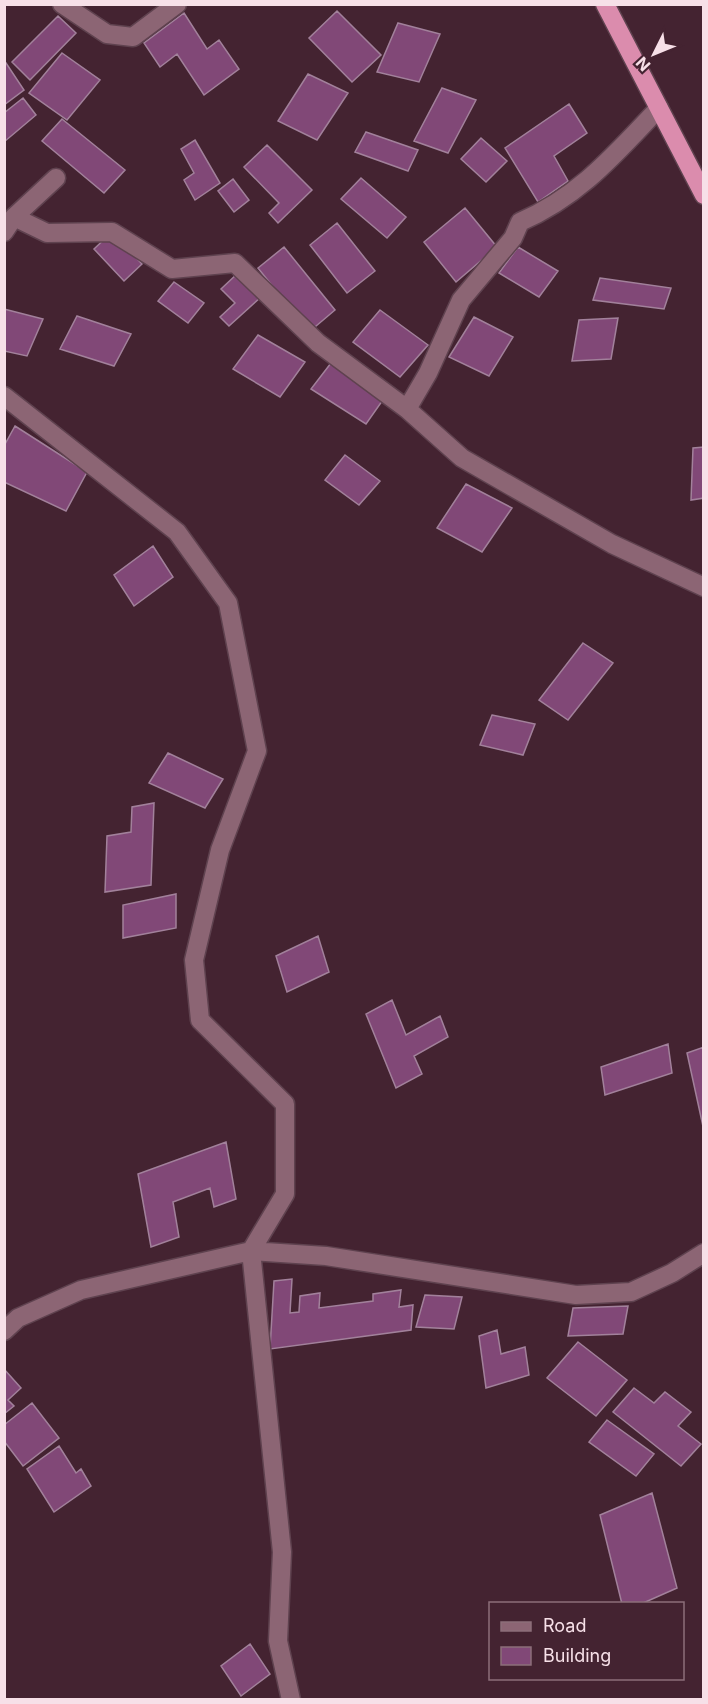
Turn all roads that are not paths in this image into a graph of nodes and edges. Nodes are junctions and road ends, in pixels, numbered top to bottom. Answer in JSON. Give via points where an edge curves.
{"nodes":[{"id":1,"x":62,"y":4,"type":"edge"},
{"id":2,"x":177,"y":4,"type":"edge"},
{"id":3,"x":605,"y":4,"type":"edge"},
{"id":4,"x":659,"y":108,"type":"junction"},
{"id":5,"x":56,"y":178,"type":"dead end"},
{"id":6,"x":704,"y":195,"type":"edge"},
{"id":7,"x":9,"y":224,"type":"edge"},
{"id":8,"x":4,"y":396,"type":"edge"},
{"id":9,"x":407,"y":409,"type":"junction"},
{"id":10,"x":704,"y":587,"type":"edge"},
{"id":11,"x":251,"y":1251,"type":"junction"},
{"id":12,"x":704,"y":1253,"type":"edge"},
{"id":13,"x":9,"y":1324,"type":"edge"},
{"id":14,"x":291,"y":1700,"type":"edge"}],
"edges":[{"from":1,"to":2,"type":"street","via":[[107,34],[133,38]]},
{"from":3,"to":4,"type":"highway"},
{"from":4,"to":6,"type":"highway"},
{"from":4,"to":9,"type":"street","via":[[602,168],[550,209],[520,222],[513,238],[461,300]]},
{"from":5,"to":7,"type":"street"},
{"from":7,"to":9,"type":"street","via":[[47,234],[112,232],[172,269],[235,263],[318,343]]},
{"from":8,"to":11,"type":"street","via":[[177,532],[228,603],[257,751],[220,850],[194,960],[200,1020],[285,1104],[285,1194]]},
{"from":9,"to":10,"type":"street","via":[[462,458],[612,544]]},
{"from":11,"to":12,"type":"street","via":[[326,1256],[576,1295],[632,1292]]},
{"from":11,"to":13,"type":"street","via":[[81,1290]]},
{"from":11,"to":14,"type":"street","via":[[282,1552],[278,1641]]}]}
